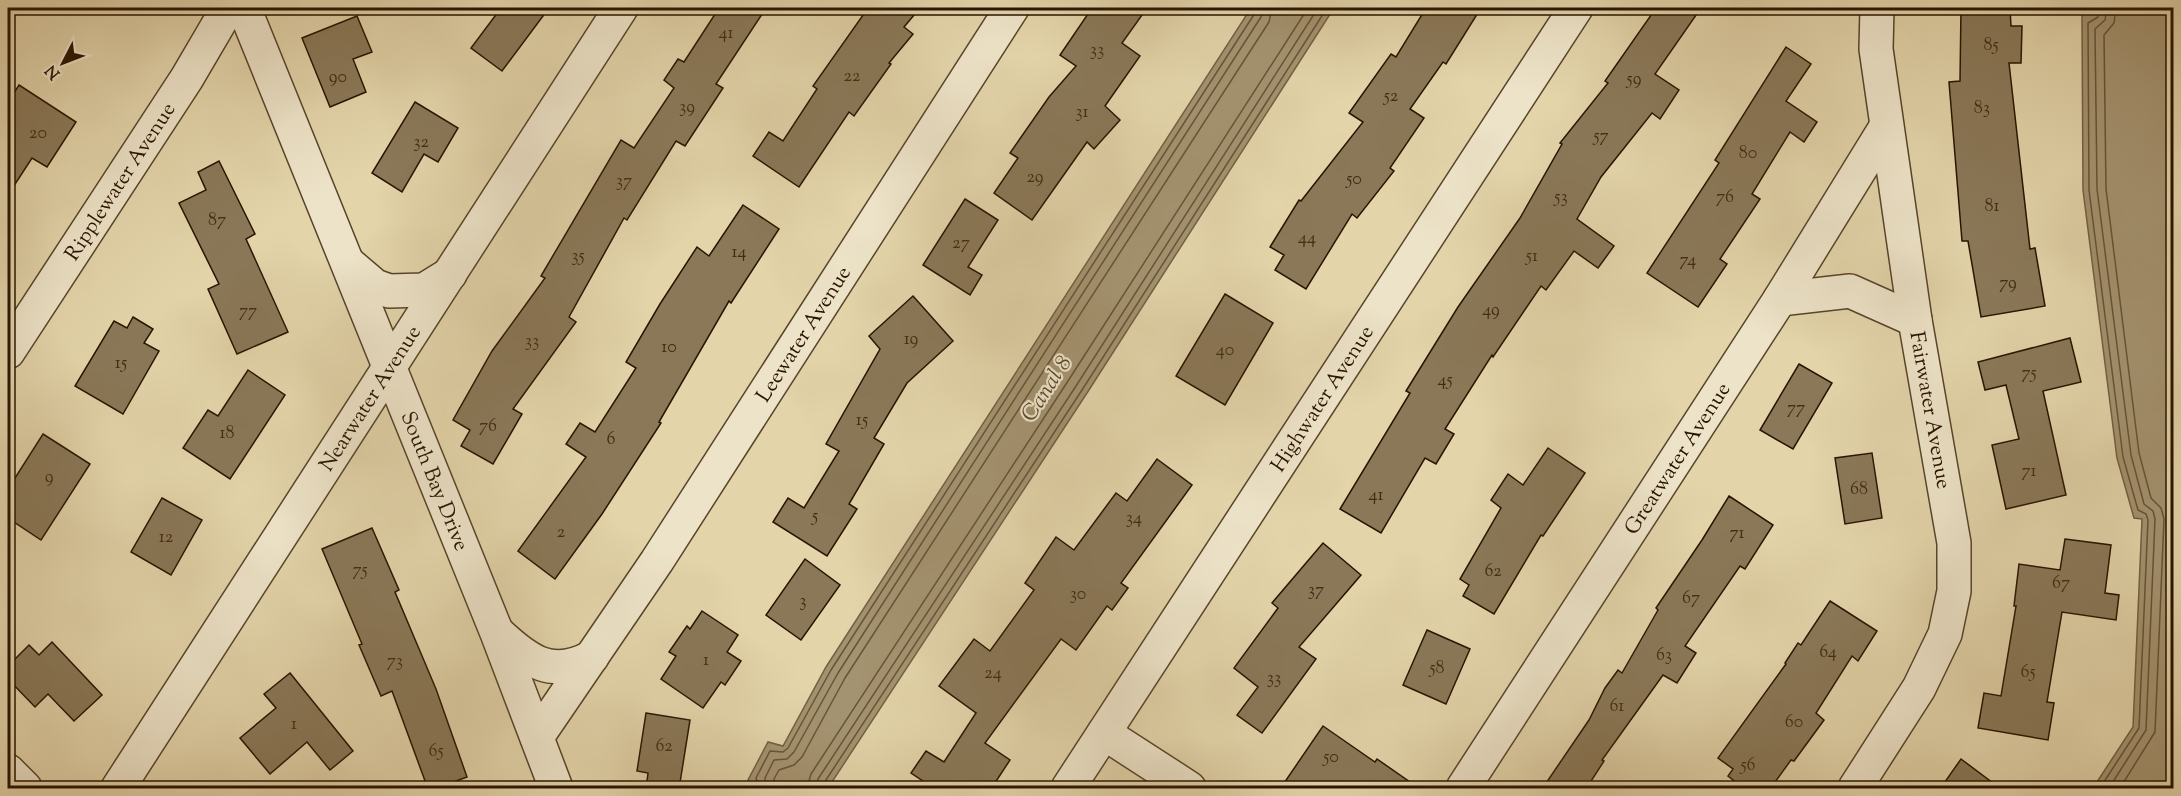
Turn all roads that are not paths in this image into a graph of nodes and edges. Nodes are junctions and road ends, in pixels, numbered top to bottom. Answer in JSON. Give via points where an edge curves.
{"nodes":[{"id":1,"x":228,"y":8,"type":"edge"},
{"id":2,"x":244,"y":8,"type":"edge"},
{"id":3,"x":621,"y":8,"type":"edge"},
{"id":4,"x":1012,"y":8,"type":"edge"},
{"id":5,"x":1576,"y":8,"type":"edge"},
{"id":6,"x":1877,"y":8,"type":"edge"},
{"id":7,"x":1886,"y":127,"type":"junction"},
{"id":8,"x":348,"y":263,"type":"junction"},
{"id":9,"x":450,"y":274,"type":"junction"},
{"id":10,"x":1780,"y":298,"type":"junction"},
{"id":11,"x":1915,"y":320,"type":"junction"},
{"id":12,"x":8,"y":352,"type":"edge"},
{"id":13,"x":390,"y":367,"type":"junction"},
{"id":14,"x":497,"y":633,"type":"junction"},
{"id":15,"x":592,"y":657,"type":"junction"},
{"id":16,"x":1104,"y":734,"type":"junction"},
{"id":17,"x":537,"y":737,"type":"junction"},
{"id":18,"x":8,"y":771,"type":"edge"},
{"id":19,"x":25,"y":789,"type":"edge"},
{"id":20,"x":118,"y":789,"type":"edge"},
{"id":21,"x":556,"y":789,"type":"edge"},
{"id":22,"x":1068,"y":789,"type":"edge"},
{"id":23,"x":1189,"y":789,"type":"edge"},
{"id":24,"x":1463,"y":789,"type":"edge"},
{"id":25,"x":1855,"y":789,"type":"edge"}],
"edges":[{"from":1,"to":12,"type":"street","name":"Ripplewater Avenue","via":[[187,78]]},
{"from":2,"to":8,"type":"street","name":"South Bay Drive"},
{"from":3,"to":9,"type":"street","name":"Nearwater Avenue"},
{"from":4,"to":15,"type":"street","name":"Leewater Avenue"},
{"from":5,"to":16,"type":"street","name":"Highwater Avenue"},
{"from":6,"to":7,"type":"street","name":"Fairwater Avenue","via":[[1876,50]]},
{"from":7,"to":10,"type":"street","name":"Greatwater Avenue"},
{"from":7,"to":11,"type":"street","name":"Fairwater Avenue"},
{"from":8,"to":9,"type":"street","via":[[375,286],[389,291],[424,290]]},
{"from":8,"to":13,"type":"street","name":"South Bay Drive"},
{"from":9,"to":13,"type":"street","name":"Nearwater Avenue"},
{"from":10,"to":11,"type":"street","via":[[1850,291]]},
{"from":10,"to":24,"type":"street","name":"Greatwater Avenue"},
{"from":11,"to":25,"type":"street","name":"Fairwater Avenue","via":[[1954,543],[1954,591],[1945,634],[1919,688]]},
{"from":13,"to":14,"type":"street","name":"South Bay Drive"},
{"from":13,"to":20,"type":"street","name":"Nearwater Avenue"},
{"from":14,"to":15,"type":"street","via":[[534,662],[576,666]]},
{"from":14,"to":17,"type":"street","name":"South Bay Drive"},
{"from":15,"to":17,"type":"street","name":"Leewater Avenue"},
{"from":16,"to":22,"type":"street","name":"Highwater Avenue"},
{"from":16,"to":23,"type":"street"},
{"from":17,"to":21,"type":"street","name":"South Bay Drive"},
{"from":18,"to":19,"type":"street"}]}
